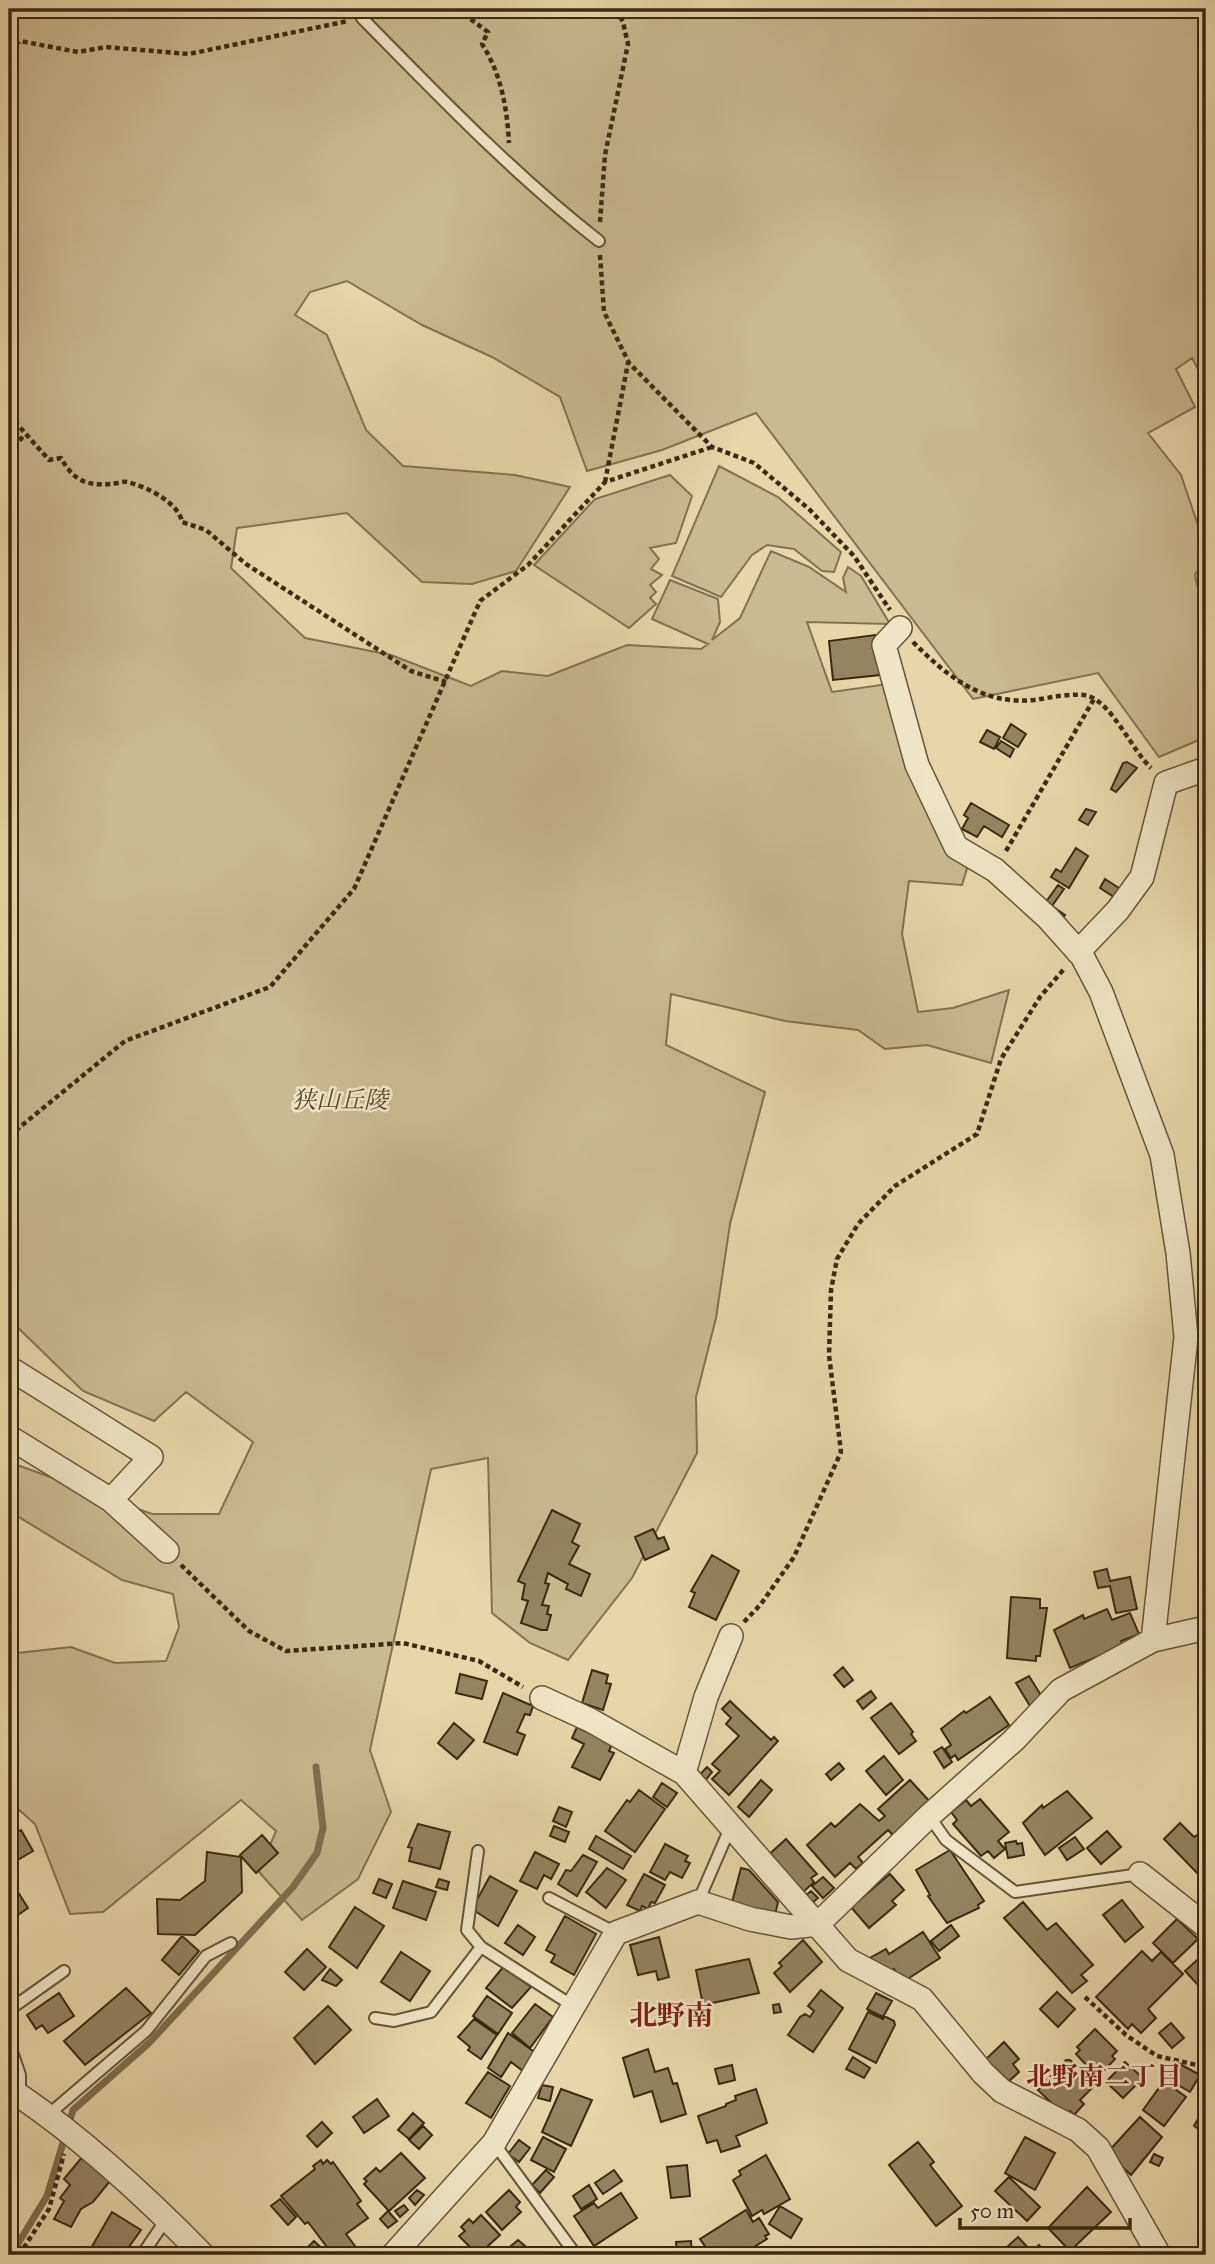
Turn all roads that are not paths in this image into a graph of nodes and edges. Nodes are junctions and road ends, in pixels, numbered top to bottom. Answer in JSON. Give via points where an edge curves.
{"nodes":[{"id":1,"x":360,"y":13,"type":"edge"},
{"id":2,"x":599,"y":241,"type":"road end"},
{"id":3,"x":900,"y":628,"type":"road end"},
{"id":4,"x":1206,"y":769,"type":"edge"},
{"id":5,"x":1078,"y":952,"type":"junction"},
{"id":6,"x":9,"y":1377,"type":"edge"},
{"id":7,"x":9,"y":1437,"type":"edge"},
{"id":8,"x":111,"y":1500,"type":"junction"},
{"id":9,"x":167,"y":1551,"type":"road end"},
{"id":10,"x":1206,"y":1628,"type":"edge"},
{"id":11,"x":731,"y":1636,"type":"road end"},
{"id":12,"x":1153,"y":1640,"type":"junction"},
{"id":13,"x":542,"y":1698,"type":"road end"},
{"id":14,"x":684,"y":1773,"type":"junction"},
{"id":15,"x":929,"y":1816,"type":"junction"},
{"id":16,"x":730,"y":1827,"type":"junction"},
{"id":17,"x":478,"y":1851,"type":"dead end"},
{"id":18,"x":1140,"y":1874,"type":"joint"},
{"id":19,"x":550,"y":1898,"type":"dead end"},
{"id":20,"x":698,"y":1902,"type":"junction"},
{"id":21,"x":818,"y":1924,"type":"junction"},
{"id":22,"x":1206,"y":1926,"type":"edge"},
{"id":23,"x":615,"y":1933,"type":"junction"},
{"id":24,"x":231,"y":1943,"type":"dead end"},
{"id":25,"x":481,"y":1947,"type":"junction"},
{"id":26,"x":64,"y":1971,"type":"dead end"},
{"id":27,"x":573,"y":2006,"type":"junction"},
{"id":28,"x":9,"y":2010,"type":"edge"},
{"id":29,"x":375,"y":2018,"type":"dead end"},
{"id":30,"x":9,"y":2043,"type":"edge"},
{"id":31,"x":14,"y":2097,"type":"edge"},
{"id":32,"x":60,"y":2125,"type":"junction"},
{"id":33,"x":494,"y":2143,"type":"junction"},
{"id":34,"x":167,"y":2218,"type":"junction"},
{"id":35,"x":142,"y":2255,"type":"edge"},
{"id":36,"x":203,"y":2255,"type":"edge"},
{"id":37,"x":393,"y":2255,"type":"edge"},
{"id":38,"x":576,"y":2255,"type":"edge"},
{"id":39,"x":1159,"y":2255,"type":"edge"}],
"edges":[{"from":1,"to":2,"type":"lane","via":[[542,197]]},
{"from":3,"to":5,"type":"street","via":[[884,645],[916,765],[957,847],[995,870]]},
{"from":4,"to":5,"type":"street","via":[[1166,783],[1142,877]]},
{"from":5,"to":12,"type":"street","via":[[1101,992],[1162,1155],[1178,1253],[1186,1337]]},
{"from":6,"to":8,"type":"street","via":[[15,1371],[151,1457]]},
{"from":7,"to":8,"type":"street"},
{"from":8,"to":9,"type":"street"},
{"from":10,"to":12,"type":"street"},
{"from":11,"to":14,"type":"street","via":[[706,1697]]},
{"from":12,"to":15,"type":"street","via":[[1061,1690],[1014,1740]]},
{"from":13,"to":14,"type":"street"},
{"from":14,"to":16,"type":"street"},
{"from":15,"to":18,"type":"lane","via":[[946,1840],[1014,1892]]},
{"from":15,"to":21,"type":"street"},
{"from":16,"to":20,"type":"lane"},
{"from":16,"to":21,"type":"street"},
{"from":17,"to":25,"type":"lane","via":[[467,1930]]},
{"from":18,"to":22,"type":"street"},
{"from":19,"to":23,"type":"lane"},
{"from":20,"to":21,"type":"street","via":[[791,1927]]},
{"from":20,"to":23,"type":"street"},
{"from":21,"to":39,"type":"street","via":[[848,1960],[922,1999],[1002,2091],[1078,2130],[1098,2148]]},
{"from":23,"to":27,"type":"street"},
{"from":24,"to":32,"type":"lane","via":[[206,1956],[146,2031]]},
{"from":25,"to":27,"type":"lane"},
{"from":25,"to":29,"type":"lane","via":[[431,2012],[394,2021]]},
{"from":26,"to":28,"type":"lane"},
{"from":27,"to":33,"type":"street"},
{"from":30,"to":31,"type":"lane","via":[[20,2075]]},
{"from":31,"to":32,"type":"street"},
{"from":32,"to":34,"type":"street"},
{"from":33,"to":37,"type":"street"},
{"from":33,"to":38,"type":"lane"},
{"from":34,"to":35,"type":"lane"},
{"from":34,"to":36,"type":"street"}]}
